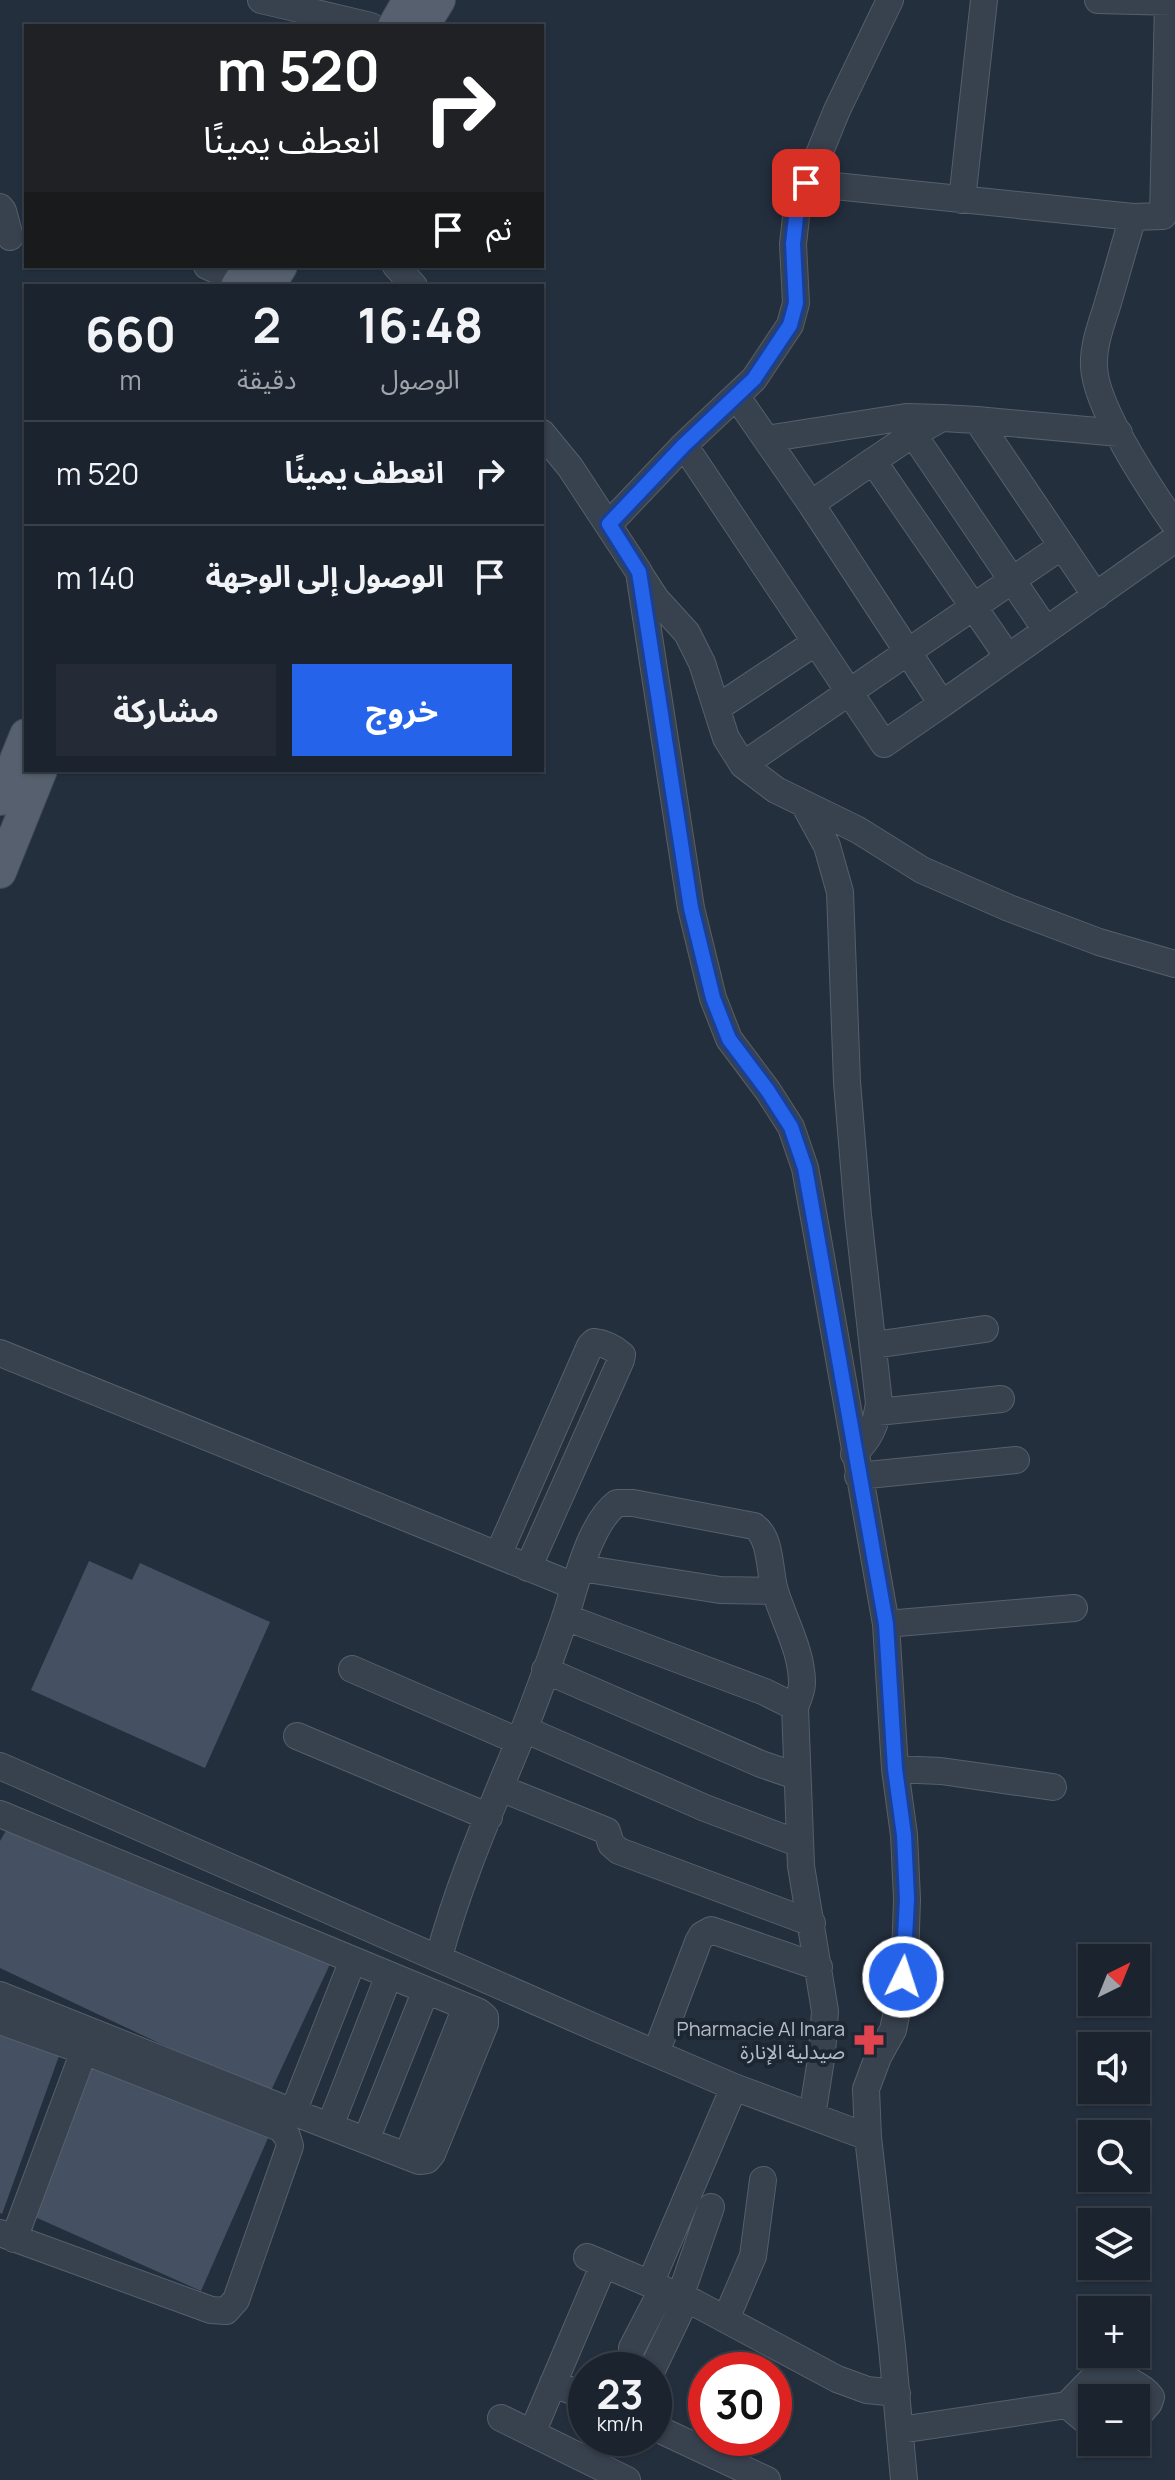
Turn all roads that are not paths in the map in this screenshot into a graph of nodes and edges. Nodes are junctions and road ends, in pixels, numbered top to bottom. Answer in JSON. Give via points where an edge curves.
{"nodes":[{"id":1,"x":261,"y":0,"type":"edge"},
{"id":2,"x":409,"y":0,"type":"edge"},
{"id":3,"x":439,"y":0,"type":"edge"},
{"id":4,"x":890,"y":0,"type":"edge"},
{"id":5,"x":984,"y":0,"type":"edge"},
{"id":6,"x":1098,"y":0,"type":"edge"},
{"id":7,"x":1138,"y":1,"type":"edge"},
{"id":8,"x":1172,"y":2,"type":"edge"},
{"id":9,"x":363,"y":24,"type":"edge"},
{"id":10,"x":395,"y":24,"type":"edge"},
{"id":11,"x":424,"y":24,"type":"edge"},
{"id":12,"x":806,"y":183,"type":"junction"},
{"id":13,"x":962,"y":200,"type":"junction"},
{"id":14,"x":0,"y":207,"type":"edge"},
{"id":15,"x":1169,"y":216,"type":"edge"},
{"id":16,"x":1133,"y":217,"type":"junction"},
{"id":17,"x":12,"y":238,"type":"edge"},
{"id":18,"x":213,"y":268,"type":"edge"},
{"id":19,"x":276,"y":268,"type":"edge"},
{"id":20,"x":398,"y":268,"type":"edge"},
{"id":21,"x":249,"y":280,"type":"edge"},
{"id":22,"x":412,"y":284,"type":"edge"},
{"id":23,"x":737,"y":397,"type":"junction"},
{"id":24,"x":942,"y":418,"type":"junction"},
{"id":25,"x":977,"y":420,"type":"junction"},
{"id":26,"x":1119,"y":433,"type":"junction"},
{"id":27,"x":913,"y":434,"type":"junction"},
{"id":28,"x":544,"y":435,"type":"edge"},
{"id":29,"x":766,"y":439,"type":"junction"},
{"id":30,"x":684,"y":445,"type":"junction"},
{"id":31,"x":873,"y":461,"type":"junction"},
{"id":32,"x":811,"y":504,"type":"junction"},
{"id":33,"x":609,"y":524,"type":"junction"},
{"id":34,"x":1175,"y":525,"type":"edge"},
{"id":35,"x":1175,"y":539,"type":"edge"},
{"id":36,"x":1062,"y":546,"type":"junction"},
{"id":37,"x":639,"y":572,"type":"junction"},
{"id":38,"x":1013,"y":581,"type":"junction"},
{"id":39,"x":1096,"y":596,"type":"junction"},
{"id":40,"x":974,"y":609,"type":"junction"},
{"id":41,"x":1046,"y":630,"type":"junction"},
{"id":42,"x":816,"y":642,"type":"junction"},
{"id":43,"x":908,"y":653,"type":"junction"},
{"id":44,"x":1008,"y":657,"type":"junction"},
{"id":45,"x":849,"y":692,"type":"junction"},
{"id":46,"x":942,"y":704,"type":"junction"},
{"id":47,"x":717,"y":708,"type":"junction"},
{"id":48,"x":24,"y":740,"type":"edge"},
{"id":49,"x":743,"y":765,"type":"junction"},
{"id":50,"x":40,"y":772,"type":"edge"},
{"id":51,"x":0,"y":799,"type":"edge"},
{"id":52,"x":804,"y":804,"type":"junction"},
{"id":53,"x":0,"y":872,"type":"edge"},
{"id":54,"x":1175,"y":964,"type":"edge"},
{"id":55,"x":985,"y":1329,"type":"dead end"},
{"id":56,"x":874,"y":1345,"type":"junction"},
{"id":57,"x":0,"y":1353,"type":"edge"},
{"id":58,"x":1001,"y":1399,"type":"dead end"},
{"id":59,"x":878,"y":1412,"type":"junction"},
{"id":60,"x":1016,"y":1460,"type":"dead end"},
{"id":61,"x":856,"y":1465,"type":"junction"},
{"id":62,"x":498,"y":1555,"type":"junction"},
{"id":63,"x":528,"y":1568,"type":"junction"},
{"id":64,"x":578,"y":1577,"type":"junction"},
{"id":65,"x":775,"y":1591,"type":"junction"},
{"id":66,"x":1074,"y":1608,"type":"dead end"},
{"id":67,"x":565,"y":1617,"type":"junction"},
{"id":68,"x":886,"y":1624,"type":"junction"},
{"id":69,"x":352,"y":1669,"type":"dead end"},
{"id":70,"x":545,"y":1670,"type":"junction"},
{"id":71,"x":795,"y":1707,"type":"junction"},
{"id":72,"x":521,"y":1735,"type":"junction"},
{"id":73,"x":297,"y":1736,"type":"dead end"},
{"id":74,"x":0,"y":1766,"type":"edge"},
{"id":75,"x":895,"y":1769,"type":"junction"},
{"id":76,"x":796,"y":1776,"type":"junction"},
{"id":77,"x":1053,"y":1787,"type":"dead end"},
{"id":78,"x":500,"y":1788,"type":"junction"},
{"id":79,"x":0,"y":1814,"type":"edge"},
{"id":80,"x":489,"y":1817,"type":"junction"},
{"id":81,"x":800,"y":1844,"type":"junction"},
{"id":82,"x":812,"y":1923,"type":"junction"},
{"id":83,"x":439,"y":1957,"type":"junction"},
{"id":84,"x":353,"y":1960,"type":"junction"},
{"id":85,"x":819,"y":1967,"type":"junction"},
{"id":86,"x":389,"y":1975,"type":"junction"},
{"id":87,"x":426,"y":1990,"type":"junction"},
{"id":88,"x":0,"y":1995,"type":"edge"},
{"id":89,"x":0,"y":2021,"type":"edge"},
{"id":90,"x":84,"y":2051,"type":"junction"},
{"id":91,"x":656,"y":2053,"type":"junction"},
{"id":92,"x":734,"y":2087,"type":"junction"},
{"id":93,"x":293,"y":2112,"type":"junction"},
{"id":94,"x":812,"y":2116,"type":"junction"},
{"id":95,"x":330,"y":2126,"type":"junction"},
{"id":96,"x":868,"y":2137,"type":"junction"},
{"id":97,"x":366,"y":2140,"type":"junction"},
{"id":98,"x":763,"y":2180,"type":"dead end"},
{"id":99,"x":711,"y":2207,"type":"dead end"},
{"id":100,"x":7,"y":2236,"type":"edge"},
{"id":101,"x":670,"y":2292,"type":"junction"},
{"id":102,"x":726,"y":2319,"type":"junction"},
{"id":103,"x":632,"y":2348,"type":"dead end"},
{"id":104,"x":656,"y":2352,"type":"edge"},
{"id":105,"x":553,"y":2383,"type":"junction"},
{"id":106,"x":1085,"y":2384,"type":"edge"},
{"id":107,"x":1132,"y":2384,"type":"edge"},
{"id":108,"x":568,"y":2389,"type":"edge"},
{"id":109,"x":1078,"y":2392,"type":"edge"},
{"id":110,"x":897,"y":2393,"type":"junction"},
{"id":111,"x":1067,"y":2405,"type":"junction"},
{"id":112,"x":1078,"y":2414,"type":"edge"},
{"id":113,"x":501,"y":2418,"type":"dead end"},
{"id":114,"x":900,"y":2430,"type":"junction"},
{"id":115,"x":532,"y":2433,"type":"junction"},
{"id":116,"x":672,"y":2435,"type":"edge"},
{"id":117,"x":627,"y":2480,"type":"edge"},
{"id":118,"x":767,"y":2480,"type":"edge"},
{"id":119,"x":904,"y":2480,"type":"edge"}],
"edges":[{"from":1,"to":9,"type":"street"},
{"from":2,"to":10,"type":"main road"},
{"from":3,"to":11,"type":"main road"},
{"from":4,"to":12,"type":"street"},
{"from":5,"to":13,"type":"street"},
{"from":6,"to":7,"type":"street"},
{"from":7,"to":8,"type":"street"},
{"from":8,"to":15,"type":"street"},
{"from":12,"to":13,"type":"street"},
{"from":12,"to":23,"type":"street","via":[[797,208],[796,303],[790,325]]},
{"from":13,"to":16,"type":"street"},
{"from":14,"to":17,"type":"street"},
{"from":15,"to":16,"type":"street"},
{"from":16,"to":26,"type":"street","via":[[1094,367]]},
{"from":18,"to":21,"type":"street"},
{"from":19,"to":21,"type":"main road"},
{"from":20,"to":22,"type":"street"},
{"from":23,"to":29,"type":"street"},
{"from":23,"to":30,"type":"street"},
{"from":24,"to":25,"type":"street"},
{"from":24,"to":27,"type":"street"},
{"from":24,"to":29,"type":"street","via":[[906,417]]},
{"from":25,"to":26,"type":"street"},
{"from":25,"to":36,"type":"street"},
{"from":26,"to":34,"type":"street"},
{"from":27,"to":31,"type":"street"},
{"from":27,"to":38,"type":"street"},
{"from":28,"to":33,"type":"street"},
{"from":29,"to":32,"type":"street"},
{"from":30,"to":33,"type":"street"},
{"from":30,"to":42,"type":"street"},
{"from":31,"to":32,"type":"street"},
{"from":31,"to":40,"type":"street"},
{"from":32,"to":43,"type":"street"},
{"from":33,"to":37,"type":"street"},
{"from":35,"to":39,"type":"street"},
{"from":36,"to":38,"type":"street"},
{"from":36,"to":39,"type":"street"},
{"from":37,"to":47,"type":"street","via":[[687,633]]},
{"from":37,"to":61,"type":"street","via":[[705,968],[729,1039],[791,1127],[805,1168]]},
{"from":38,"to":40,"type":"street"},
{"from":38,"to":41,"type":"street"},
{"from":39,"to":41,"type":"street"},
{"from":40,"to":43,"type":"street"},
{"from":40,"to":44,"type":"street"},
{"from":41,"to":44,"type":"street"},
{"from":42,"to":45,"type":"street"},
{"from":42,"to":47,"type":"street"},
{"from":43,"to":45,"type":"street"},
{"from":43,"to":46,"type":"street"},
{"from":44,"to":46,"type":"street"},
{"from":45,"to":46,"type":"street","via":[[884,744]]},
{"from":45,"to":49,"type":"street"},
{"from":47,"to":49,"type":"street","via":[[726,738]]},
{"from":48,"to":51,"type":"main road"},
{"from":49,"to":52,"type":"street"},
{"from":50,"to":53,"type":"main road"},
{"from":52,"to":54,"type":"street","via":[[922,870],[995,902]]},
{"from":52,"to":56,"type":"street","via":[[827,846],[840,892],[847,1082]]},
{"from":55,"to":56,"type":"street"},
{"from":56,"to":59,"type":"street"},
{"from":57,"to":62,"type":"street"},
{"from":58,"to":59,"type":"street"},
{"from":59,"to":61,"type":"street"},
{"from":60,"to":61,"type":"street"},
{"from":61,"to":68,"type":"street"},
{"from":62,"to":63,"type":"street"},
{"from":62,"to":63,"type":"street","via":[[590,1346],[600,1343],[622,1355],[621,1360]]},
{"from":63,"to":64,"type":"street"},
{"from":64,"to":65,"type":"street"},
{"from":64,"to":65,"type":"street","via":[[603,1516],[617,1503],[633,1503],[761,1530]]},
{"from":64,"to":67,"type":"street"},
{"from":65,"to":71,"type":"street","via":[[797,1653],[802,1683]]},
{"from":66,"to":68,"type":"street"},
{"from":67,"to":70,"type":"street"},
{"from":67,"to":71,"type":"street"},
{"from":68,"to":75,"type":"street"},
{"from":69,"to":72,"type":"street"},
{"from":70,"to":72,"type":"street"},
{"from":70,"to":76,"type":"street"},
{"from":71,"to":76,"type":"street"},
{"from":72,"to":78,"type":"street"},
{"from":72,"to":81,"type":"street"},
{"from":73,"to":80,"type":"street"},
{"from":74,"to":83,"type":"street"},
{"from":75,"to":77,"type":"street"},
{"from":75,"to":96,"type":"street","via":[[904,1835],[905,1958],[893,2030],[866,2089]]},
{"from":76,"to":81,"type":"street"},
{"from":78,"to":80,"type":"street"},
{"from":78,"to":82,"type":"street","via":[[607,1831],[619,1851]]},
{"from":79,"to":84,"type":"street"},
{"from":80,"to":83,"type":"street"},
{"from":81,"to":82,"type":"street"},
{"from":82,"to":85,"type":"street"},
{"from":83,"to":91,"type":"street"},
{"from":84,"to":86,"type":"street"},
{"from":84,"to":93,"type":"street"},
{"from":85,"to":91,"type":"street","via":[[711,1930],[698,1942]]},
{"from":85,"to":94,"type":"street","via":[[825,2011]]},
{"from":86,"to":87,"type":"street"},
{"from":86,"to":95,"type":"street"},
{"from":87,"to":97,"type":"street"},
{"from":87,"to":97,"type":"street","via":[[466,2007],[407,2156]]},
{"from":88,"to":93,"type":"street"},
{"from":89,"to":90,"type":"street"},
{"from":90,"to":100,"type":"street"},
{"from":90,"to":100,"type":"street","via":[[280,2128],[287,2136],[288,2157],[236,2300],[226,2311],[211,2310]]},
{"from":91,"to":92,"type":"street"},
{"from":92,"to":94,"type":"street"},
{"from":92,"to":101,"type":"street"},
{"from":93,"to":95,"type":"street"},
{"from":94,"to":96,"type":"street"},
{"from":95,"to":97,"type":"street"},
{"from":96,"to":110,"type":"street"},
{"from":98,"to":102,"type":"street","via":[[753,2256]]},
{"from":99,"to":101,"type":"street"},
{"from":101,"to":102,"type":"street"},
{"from":101,"to":103,"type":"street"},
{"from":101,"to":104,"type":"street"},
{"from":101,"to":105,"type":"street","via":[[595,2261]]},
{"from":102,"to":110,"type":"street","via":[[837,2379]]},
{"from":105,"to":108,"type":"street"},
{"from":105,"to":115,"type":"street"},
{"from":106,"to":107,"type":"street","via":[[1099,2372]]},
{"from":109,"to":111,"type":"street"},
{"from":110,"to":114,"type":"street"},
{"from":111,"to":112,"type":"street"},
{"from":111,"to":114,"type":"street"},
{"from":113,"to":115,"type":"street"},
{"from":114,"to":119,"type":"street"},
{"from":115,"to":117,"type":"street"},
{"from":116,"to":118,"type":"street"}]}
